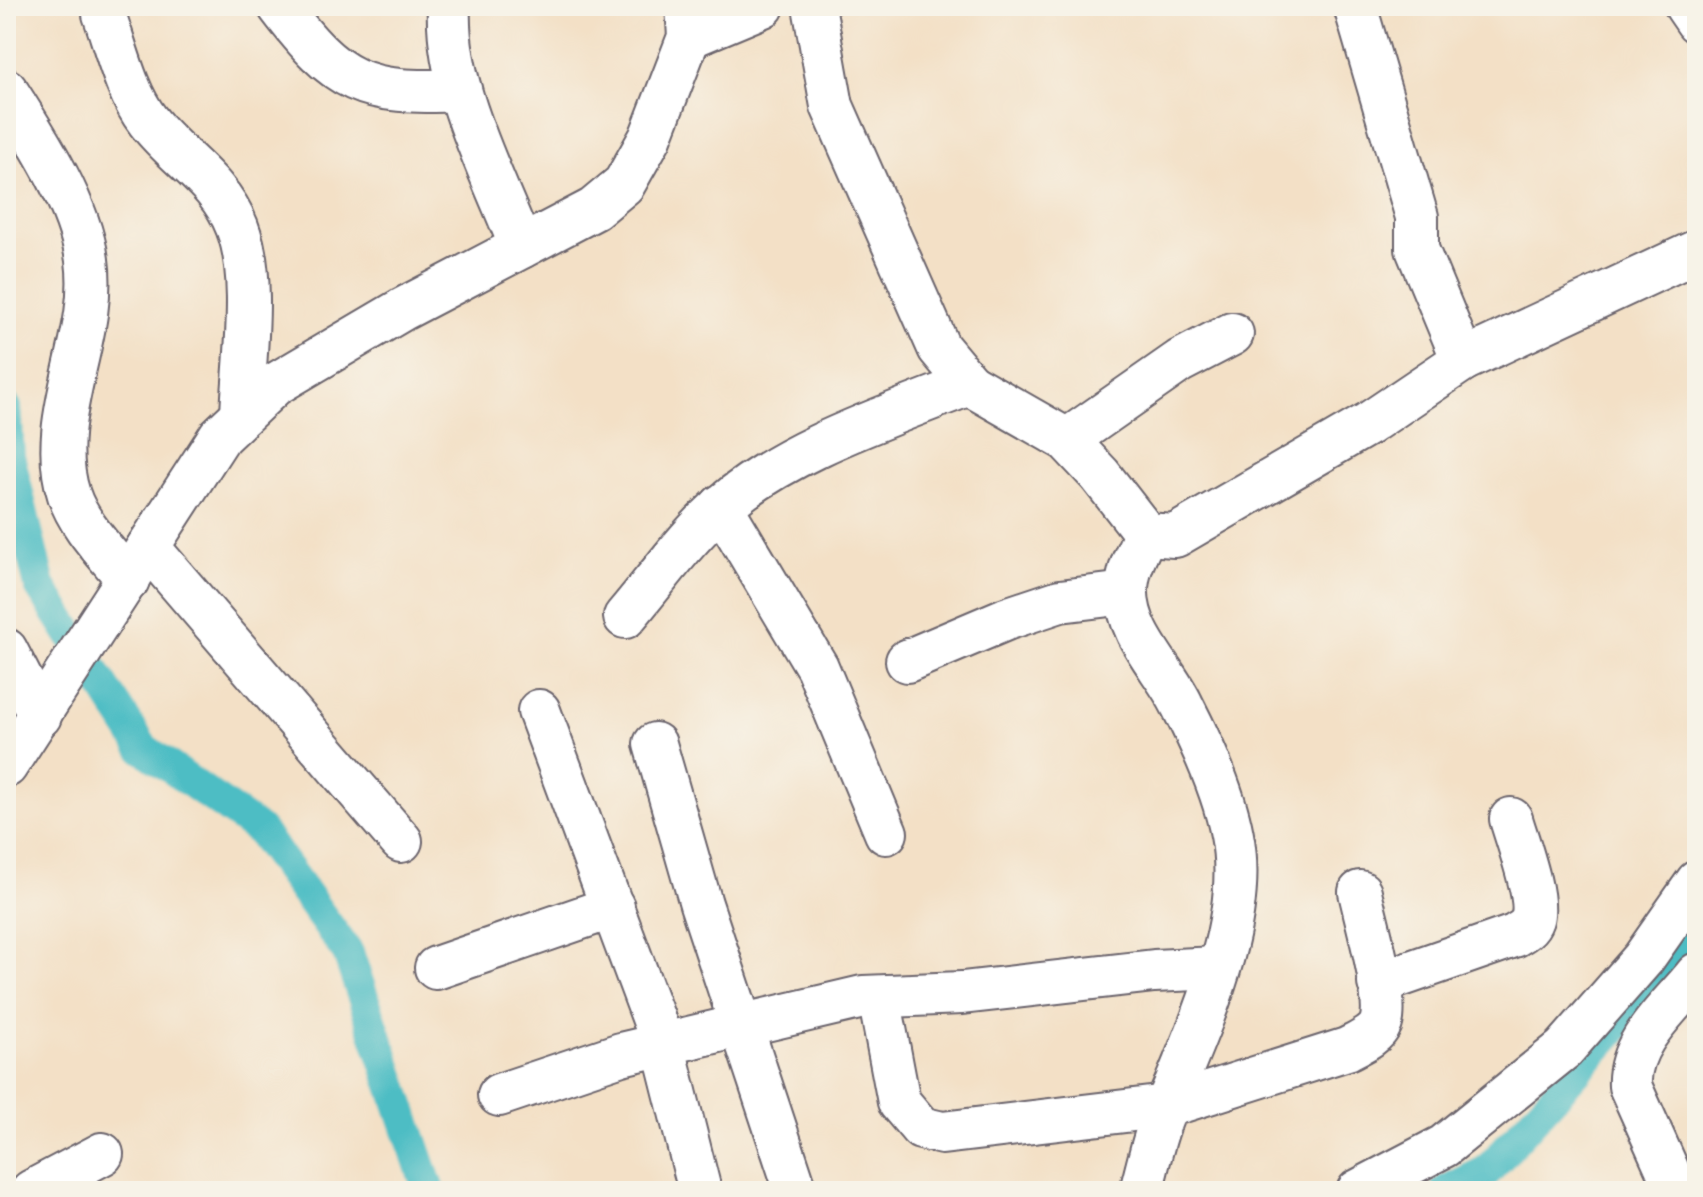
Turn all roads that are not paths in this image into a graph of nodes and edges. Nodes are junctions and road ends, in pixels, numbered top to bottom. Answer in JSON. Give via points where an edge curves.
{"nodes":[{"id":1,"x":279,"y":6,"type":"edge"},
{"id":2,"x":449,"y":6,"type":"edge"},
{"id":3,"x":763,"y":6,"type":"edge"},
{"id":4,"x":814,"y":6,"type":"edge"},
{"id":5,"x":1355,"y":6,"type":"edge"},
{"id":6,"x":1686,"y":6,"type":"edge"},
{"id":7,"x":104,"y":14,"type":"dead end"},
{"id":8,"x":688,"y":22,"type":"edge"},
{"id":9,"x":1697,"y":22,"type":"edge"},
{"id":10,"x":6,"y":90,"type":"edge"},
{"id":11,"x":460,"y":90,"type":"junction"},
{"id":12,"x":521,"y":247,"type":"junction"},
{"id":13,"x":1697,"y":251,"type":"edge"},
{"id":14,"x":1232,"y":334,"type":"dead end"},
{"id":15,"x":1463,"y":360,"type":"junction"},
{"id":16,"x":969,"y":384,"type":"junction"},
{"id":17,"x":242,"y":415,"type":"junction"},
{"id":18,"x":1067,"y":440,"type":"junction"},
{"id":19,"x":721,"y":506,"type":"junction"},
{"id":20,"x":1146,"y":534,"type":"junction"},
{"id":21,"x":132,"y":572,"type":"junction"},
{"id":22,"x":1126,"y":593,"type":"junction"},
{"id":23,"x":625,"y":617,"type":"dead end"},
{"id":24,"x":6,"y":650,"type":"edge"},
{"id":25,"x":907,"y":661,"type":"dead end"},
{"id":26,"x":46,"y":705,"type":"junction"},
{"id":27,"x":539,"y":711,"type":"dead end"},
{"id":28,"x":655,"y":744,"type":"dead end"},
{"id":29,"x":6,"y":766,"type":"edge"},
{"id":30,"x":1511,"y":819,"type":"dead end"},
{"id":31,"x":886,"y":833,"type":"dead end"},
{"id":32,"x":401,"y":841,"type":"dead end"},
{"id":33,"x":1697,"y":882,"type":"edge"},
{"id":34,"x":1360,"y":892,"type":"dead end"},
{"id":35,"x":613,"y":907,"type":"junction"},
{"id":36,"x":436,"y":968,"type":"dead end"},
{"id":37,"x":1218,"y":968,"type":"junction"},
{"id":38,"x":1697,"y":974,"type":"edge"},
{"id":39,"x":1379,"y":983,"type":"junction"},
{"id":40,"x":879,"y":997,"type":"junction"},
{"id":41,"x":743,"y":1026,"type":"junction"},
{"id":42,"x":663,"y":1044,"type":"junction"},
{"id":43,"x":499,"y":1095,"type":"dead end"},
{"id":44,"x":1167,"y":1106,"type":"junction"},
{"id":45,"x":102,"y":1154,"type":"dead end"},
{"id":46,"x":32,"y":1191,"type":"edge"},
{"id":47,"x":700,"y":1191,"type":"edge"},
{"id":48,"x":796,"y":1191,"type":"edge"},
{"id":49,"x":1141,"y":1191,"type":"edge"},
{"id":50,"x":1358,"y":1191,"type":"edge"},
{"id":51,"x":1677,"y":1191,"type":"edge"}],
"edges":[{"from":1,"to":11,"type":"street","via":[[305,41],[359,81],[402,93]]},
{"from":2,"to":11,"type":"street","via":[[448,30]]},
{"from":3,"to":8,"type":"street"},
{"from":4,"to":16,"type":"street","via":[[832,106],[939,348]]},
{"from":5,"to":15,"type":"street","via":[[1417,217],[1417,249]]},
{"from":6,"to":9,"type":"street"},
{"from":7,"to":17,"type":"street","via":[[145,118],[206,176],[239,230],[247,274]]},
{"from":8,"to":12,"type":"street","via":[[650,138],[624,184],[594,209]]},
{"from":10,"to":21,"type":"street","via":[[55,176],[87,259],[88,307],[64,434],[69,495],[88,529]]},
{"from":11,"to":12,"type":"street"},
{"from":12,"to":17,"type":"street","via":[[274,385]]},
{"from":13,"to":15,"type":"street"},
{"from":14,"to":18,"type":"street","via":[[1180,361]]},
{"from":15,"to":20,"type":"street","via":[[1368,424],[1175,536]]},
{"from":16,"to":18,"type":"street"},
{"from":16,"to":19,"type":"street","via":[[773,470]]},
{"from":17,"to":21,"type":"street","via":[[220,436]]},
{"from":18,"to":20,"type":"street"},
{"from":19,"to":23,"type":"street"},
{"from":19,"to":31,"type":"street","via":[[817,667]]},
{"from":20,"to":22,"type":"street","via":[[1131,563]]},
{"from":21,"to":26,"type":"street"},
{"from":21,"to":32,"type":"street"},
{"from":22,"to":25,"type":"street","via":[[1060,601]]},
{"from":22,"to":37,"type":"street","via":[[1135,625],[1182,703],[1232,835],[1237,877]]},
{"from":24,"to":26,"type":"street"},
{"from":26,"to":29,"type":"street"},
{"from":27,"to":35,"type":"street"},
{"from":28,"to":41,"type":"street"},
{"from":30,"to":39,"type":"street","via":[[1533,916],[1526,929]]},
{"from":33,"to":50,"type":"street","via":[[1643,959],[1564,1049],[1444,1146]]},
{"from":34,"to":39,"type":"street"},
{"from":35,"to":36,"type":"street"},
{"from":35,"to":42,"type":"street"},
{"from":37,"to":40,"type":"street"},
{"from":37,"to":44,"type":"street"},
{"from":38,"to":51,"type":"street","via":[[1642,1042],[1629,1069],[1630,1086]]},
{"from":39,"to":44,"type":"street","via":[[1381,1023],[1371,1036],[1347,1049]]},
{"from":40,"to":41,"type":"street"},
{"from":40,"to":44,"type":"street","via":[[899,1102],[921,1128],[942,1133]]},
{"from":41,"to":42,"type":"street"},
{"from":41,"to":48,"type":"street"},
{"from":42,"to":43,"type":"street"},
{"from":42,"to":47,"type":"street"},
{"from":44,"to":49,"type":"street"},
{"from":45,"to":46,"type":"street"}]}
